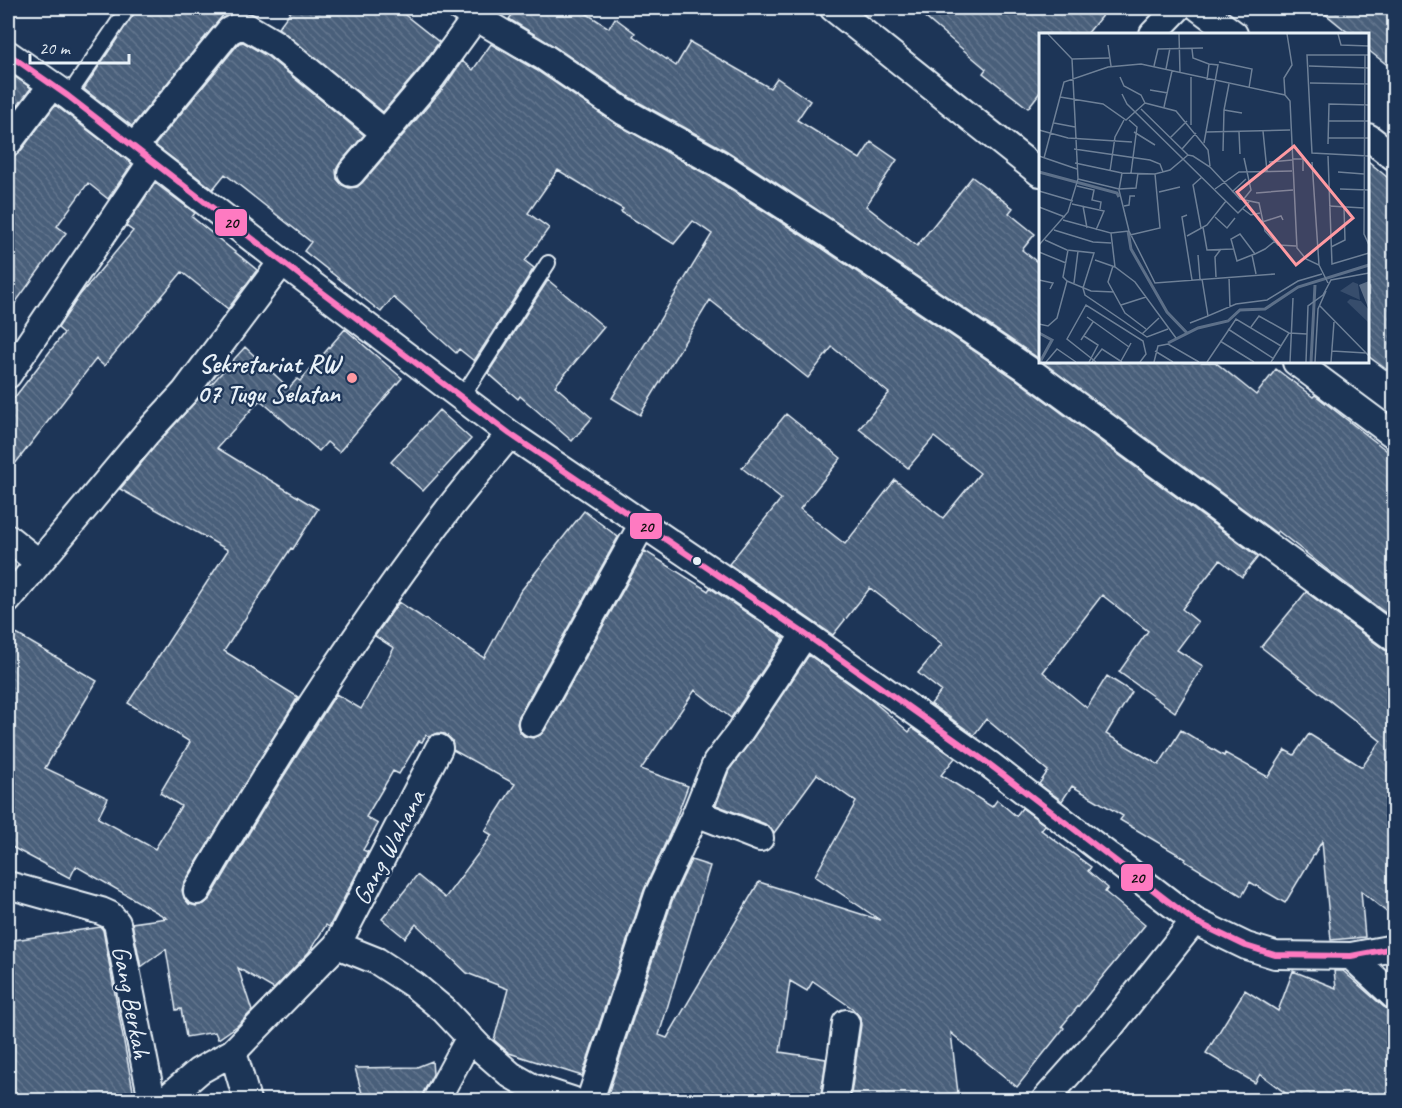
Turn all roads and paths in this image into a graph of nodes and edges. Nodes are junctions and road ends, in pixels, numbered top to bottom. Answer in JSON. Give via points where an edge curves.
{"nodes":[{"id":1,"x":128,"y":8,"type":"edge"},
{"id":2,"x":833,"y":8,"type":"edge"},
{"id":3,"x":1178,"y":8,"type":"edge"},
{"id":4,"x":1199,"y":8,"type":"edge"},
{"id":5,"x":468,"y":13,"type":"edge"},
{"id":6,"x":1154,"y":33,"type":"edge"},
{"id":7,"x":1233,"y":33,"type":"edge"},
{"id":8,"x":8,"y":54,"type":"edge"},
{"id":9,"x":60,"y":91,"type":"junction"},
{"id":10,"x":385,"y":133,"type":"junction"},
{"id":11,"x":1369,"y":138,"type":"edge"},
{"id":12,"x":8,"y":143,"type":"edge"},
{"id":13,"x":143,"y":154,"type":"junction"},
{"id":14,"x":1395,"y":158,"type":"edge"},
{"id":15,"x":1038,"y":166,"type":"edge"},
{"id":16,"x":351,"y":173,"type":"dead end"},
{"id":17,"x":282,"y":262,"type":"junction"},
{"id":18,"x":548,"y":263,"type":"dead end"},
{"id":19,"x":1297,"y":363,"type":"edge"},
{"id":20,"x":8,"y":375,"type":"edge"},
{"id":21,"x":462,"y":397,"type":"junction"},
{"id":22,"x":510,"y":434,"type":"junction"},
{"id":23,"x":1395,"y":435,"type":"edge"},
{"id":24,"x":642,"y":525,"type":"junction"},
{"id":25,"x":8,"y":538,"type":"edge"},
{"id":26,"x":38,"y":562,"type":"junction"},
{"id":27,"x":8,"y":600,"type":"edge"},
{"id":28,"x":805,"y":634,"type":"junction"},
{"id":29,"x":1395,"y":638,"type":"edge"},
{"id":30,"x":532,"y":723,"type":"dead end"},
{"id":31,"x":439,"y":748,"type":"dead end"},
{"id":32,"x":696,"y":813,"type":"junction"},
{"id":33,"x":760,"y":838,"type":"dead end"},
{"id":34,"x":8,"y":885,"type":"edge"},
{"id":35,"x":197,"y":891,"type":"dead end"},
{"id":36,"x":1194,"y":921,"type":"junction"},
{"id":37,"x":336,"y":945,"type":"junction"},
{"id":38,"x":1395,"y":948,"type":"edge"},
{"id":39,"x":1351,"y":956,"type":"junction"},
{"id":40,"x":1395,"y":996,"type":"edge"},
{"id":41,"x":846,"y":1023,"type":"dead end"},
{"id":42,"x":470,"y":1037,"type":"junction"},
{"id":43,"x":233,"y":1052,"type":"junction"},
{"id":44,"x":152,"y":1101,"type":"edge"},
{"id":45,"x":165,"y":1101,"type":"edge"},
{"id":46,"x":247,"y":1101,"type":"edge"},
{"id":47,"x":436,"y":1101,"type":"edge"},
{"id":48,"x":572,"y":1101,"type":"edge"},
{"id":49,"x":590,"y":1101,"type":"edge"},
{"id":50,"x":835,"y":1101,"type":"edge"},
{"id":51,"x":1045,"y":1101,"type":"edge"}],
"edges":[{"from":1,"to":9,"type":"lane"},
{"from":2,"to":15,"type":"street"},
{"from":3,"to":6,"type":"street"},
{"from":4,"to":7,"type":"street"},
{"from":5,"to":10,"type":"street","via":[[433,76]]},
{"from":5,"to":29,"type":"street","via":[[838,240],[1026,368]]},
{"from":8,"to":9,"type":"street"},
{"from":9,"to":12,"type":"street"},
{"from":9,"to":13,"type":"street"},
{"from":10,"to":13,"type":"street","via":[[276,44],[247,27],[237,27],[229,32]]},
{"from":10,"to":16,"type":"street"},
{"from":11,"to":14,"type":"street"},
{"from":13,"to":17,"type":"street"},
{"from":13,"to":20,"type":"street"},
{"from":17,"to":21,"type":"street"},
{"from":17,"to":26,"type":"street","via":[[185,392]]},
{"from":18,"to":21,"type":"lane"},
{"from":19,"to":23,"type":"street"},
{"from":21,"to":22,"type":"street"},
{"from":22,"to":24,"type":"street"},
{"from":22,"to":35,"type":"street","via":[[447,510],[316,696]]},
{"from":24,"to":28,"type":"street"},
{"from":24,"to":30,"type":"street"},
{"from":25,"to":26,"type":"street"},
{"from":26,"to":27,"type":"street"},
{"from":28,"to":32,"type":"street","via":[[716,763]]},
{"from":28,"to":36,"type":"street","via":[[989,764]]},
{"from":31,"to":37,"type":"street","name":"Gang Wahana"},
{"from":32,"to":33,"type":"street"},
{"from":32,"to":49,"type":"street","via":[[658,895]]},
{"from":34,"to":44,"type":"street","name":"Gang Berkah","via":[[101,911],[117,923]]},
{"from":36,"to":39,"type":"street","via":[[1275,955]]},
{"from":36,"to":51,"type":"street"},
{"from":37,"to":42,"type":"street","via":[[377,961],[414,985]]},
{"from":37,"to":43,"type":"street","name":"Gang Wahana"},
{"from":38,"to":39,"type":"street"},
{"from":39,"to":40,"type":"street"},
{"from":41,"to":50,"type":"street"},
{"from":42,"to":47,"type":"street"},
{"from":42,"to":48,"type":"street","via":[[511,1075]]},
{"from":43,"to":45,"type":"street","name":"Gang Wahana","via":[[199,1071]]},
{"from":43,"to":46,"type":"street"}]}
